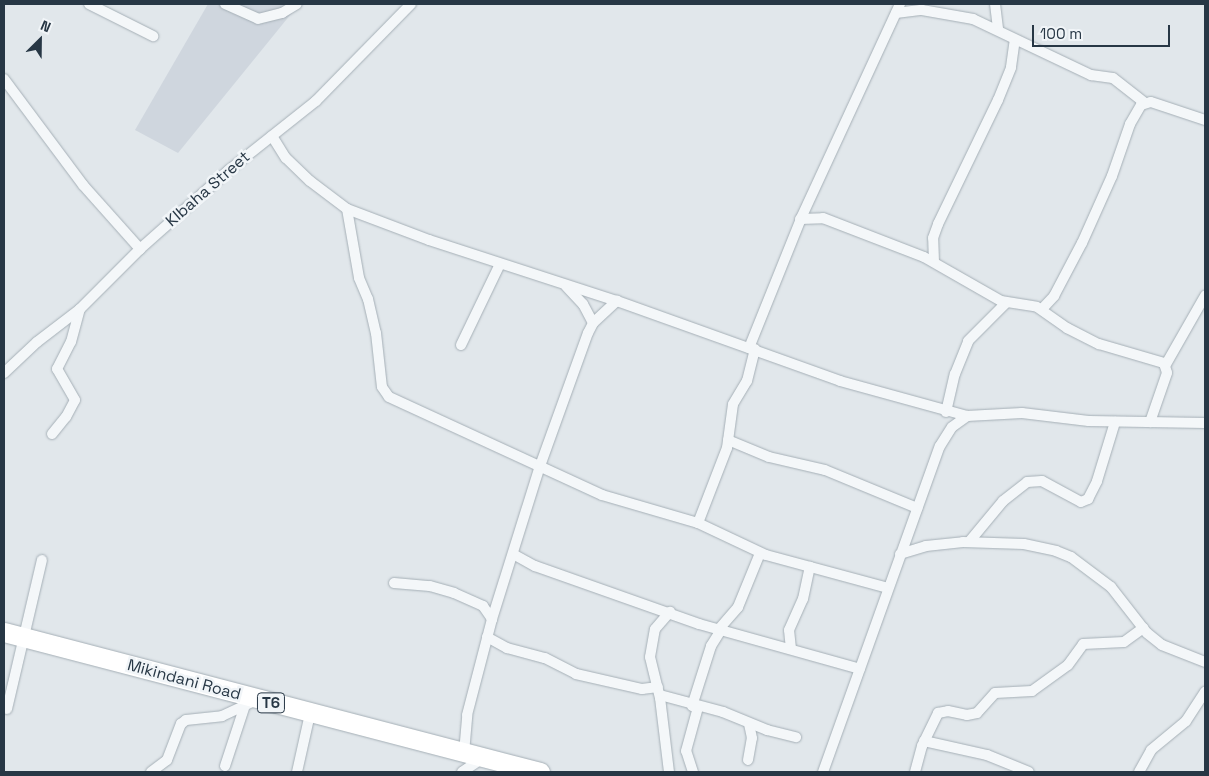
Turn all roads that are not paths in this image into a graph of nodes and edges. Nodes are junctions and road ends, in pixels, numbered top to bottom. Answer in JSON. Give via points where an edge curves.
{"nodes":[{"id":1,"x":89,"y":4,"type":"edge"},
{"id":2,"x":225,"y":4,"type":"edge"},
{"id":3,"x":298,"y":4,"type":"edge"},
{"id":4,"x":411,"y":4,"type":"edge"},
{"id":5,"x":996,"y":4,"type":"edge"},
{"id":6,"x":898,"y":8,"type":"edge"},
{"id":7,"x":998,"y":30,"type":"junction"},
{"id":8,"x":153,"y":36,"type":"dead end"},
{"id":9,"x":1015,"y":40,"type":"junction"},
{"id":10,"x":4,"y":79,"type":"edge"},
{"id":11,"x":1145,"y":103,"type":"junction"},
{"id":12,"x":1205,"y":117,"type":"edge"},
{"id":13,"x":272,"y":136,"type":"junction"},
{"id":14,"x":348,"y":209,"type":"junction"},
{"id":15,"x":800,"y":219,"type":"junction"},
{"id":16,"x":140,"y":249,"type":"junction"},
{"id":17,"x":934,"y":262,"type":"junction"},
{"id":18,"x":500,"y":264,"type":"junction"},
{"id":19,"x":563,"y":283,"type":"junction"},
{"id":20,"x":1205,"y":296,"type":"edge"},
{"id":21,"x":617,"y":301,"type":"junction"},
{"id":22,"x":1006,"y":303,"type":"junction"},
{"id":23,"x":80,"y":309,"type":"junction"},
{"id":24,"x":1042,"y":309,"type":"junction"},
{"id":25,"x":593,"y":323,"type":"junction"},
{"id":26,"x":461,"y":345,"type":"dead end"},
{"id":27,"x":752,"y":348,"type":"junction"},
{"id":28,"x":1165,"y":366,"type":"junction"},
{"id":29,"x":4,"y":373,"type":"edge"},
{"id":30,"x":946,"y":412,"type":"junction"},
{"id":31,"x":967,"y":416,"type":"junction"},
{"id":32,"x":1115,"y":422,"type":"junction"},
{"id":33,"x":1150,"y":422,"type":"junction"},
{"id":34,"x":1205,"y":423,"type":"edge"},
{"id":35,"x":52,"y":434,"type":"dead end"},
{"id":36,"x":728,"y":440,"type":"junction"},
{"id":37,"x":540,"y":466,"type":"junction"},
{"id":38,"x":917,"y":508,"type":"junction"},
{"id":39,"x":698,"y":523,"type":"junction"},
{"id":40,"x":968,"y":542,"type":"junction"},
{"id":41,"x":760,"y":553,"type":"junction"},
{"id":42,"x":513,"y":554,"type":"junction"},
{"id":43,"x":900,"y":554,"type":"junction"},
{"id":44,"x":42,"y":560,"type":"dead end"},
{"id":45,"x":810,"y":567,"type":"junction"},
{"id":46,"x":394,"y":583,"type":"dead end"},
{"id":47,"x":888,"y":588,"type":"junction"},
{"id":48,"x":670,"y":612,"type":"junction"},
{"id":49,"x":492,"y":619,"type":"junction"},
{"id":50,"x":1143,"y":628,"type":"junction"},
{"id":51,"x":720,"y":630,"type":"junction"},
{"id":52,"x":4,"y":632,"type":"edge"},
{"id":53,"x":23,"y":637,"type":"junction"},
{"id":54,"x":487,"y":637,"type":"junction"},
{"id":55,"x":791,"y":650,"type":"junction"},
{"id":56,"x":1205,"y":662,"type":"edge"},
{"id":57,"x":860,"y":669,"type":"junction"},
{"id":58,"x":659,"y":691,"type":"junction"},
{"id":59,"x":1205,"y":692,"type":"edge"},
{"id":60,"x":251,"y":702,"type":"junction"},
{"id":61,"x":695,"y":706,"type":"junction"},
{"id":62,"x":7,"y":709,"type":"dead end"},
{"id":63,"x":310,"y":714,"type":"junction"},
{"id":64,"x":749,"y":724,"type":"junction"},
{"id":65,"x":796,"y":736,"type":"dead end"},
{"id":66,"x":924,"y":741,"type":"junction"},
{"id":67,"x":464,"y":753,"type":"junction"},
{"id":68,"x":483,"y":758,"type":"junction"},
{"id":69,"x":748,"y":760,"type":"dead end"},
{"id":70,"x":225,"y":766,"type":"dead end"},
{"id":71,"x":157,"y":771,"type":"edge"},
{"id":72,"x":297,"y":772,"type":"edge"},
{"id":73,"x":462,"y":772,"type":"edge"},
{"id":74,"x":540,"y":772,"type":"edge"},
{"id":75,"x":669,"y":772,"type":"edge"},
{"id":76,"x":693,"y":772,"type":"edge"},
{"id":77,"x":823,"y":772,"type":"edge"},
{"id":78,"x":915,"y":772,"type":"edge"},
{"id":79,"x":1029,"y":772,"type":"edge"},
{"id":80,"x":1139,"y":772,"type":"edge"}],
"edges":[{"from":1,"to":8,"type":"street"},
{"from":2,"to":3,"type":"street","via":[[258,19],[282,13]]},
{"from":4,"to":13,"type":"street","name":"KIbaha Street","via":[[352,68]]},
{"from":5,"to":7,"type":"street"},
{"from":6,"to":7,"type":"street","via":[[956,15]]},
{"from":6,"to":15,"type":"street"},
{"from":7,"to":9,"type":"street"},
{"from":9,"to":11,"type":"street","via":[[1092,75],[1113,78]]},
{"from":9,"to":17,"type":"street","via":[[1011,67],[995,107],[938,224],[933,238]]},
{"from":10,"to":16,"type":"street","via":[[83,185]]},
{"from":11,"to":12,"type":"street"},
{"from":11,"to":24,"type":"street","via":[[1134,114],[1082,244],[1054,296]]},
{"from":13,"to":14,"type":"street","via":[[286,158],[310,181]]},
{"from":13,"to":16,"type":"street","name":"KIbaha Street"},
{"from":14,"to":18,"type":"street"},
{"from":14,"to":37,"type":"street","via":[[359,278],[376,333],[384,393]]},
{"from":15,"to":17,"type":"street","via":[[823,218]]},
{"from":15,"to":27,"type":"street"},
{"from":16,"to":23,"type":"street","name":"KIbaha Street"},
{"from":17,"to":22,"type":"street"},
{"from":18,"to":19,"type":"street"},
{"from":18,"to":26,"type":"street"},
{"from":19,"to":21,"type":"street"},
{"from":19,"to":25,"type":"street"},
{"from":20,"to":28,"type":"street"},
{"from":21,"to":25,"type":"street"},
{"from":21,"to":27,"type":"street"},
{"from":22,"to":24,"type":"street"},
{"from":22,"to":30,"type":"street","via":[[968,341],[954,374]]},
{"from":23,"to":29,"type":"street","name":"KIbaha Street","via":[[36,342]]},
{"from":23,"to":35,"type":"street","via":[[71,342],[57,369],[75,400]]},
{"from":24,"to":28,"type":"street","via":[[1060,324],[1098,344],[1138,353]]},
{"from":25,"to":37,"type":"street"},
{"from":27,"to":30,"type":"street","via":[[806,370]]},
{"from":27,"to":36,"type":"street","via":[[747,381],[733,404]]},
{"from":28,"to":33,"type":"street","via":[[1165,381]]},
{"from":30,"to":31,"type":"street"},
{"from":31,"to":32,"type":"street","via":[[1022,413]]},
{"from":31,"to":38,"type":"street","via":[[945,436]]},
{"from":32,"to":33,"type":"street"},
{"from":32,"to":40,"type":"street","via":[[1088,499],[1081,502],[1042,481],[1027,482],[1003,501]]},
{"from":33,"to":34,"type":"street"},
{"from":36,"to":38,"type":"street","via":[[769,457],[825,470]]},
{"from":36,"to":39,"type":"street"},
{"from":37,"to":39,"type":"street","via":[[602,495]]},
{"from":37,"to":42,"type":"street"},
{"from":38,"to":43,"type":"street"},
{"from":39,"to":41,"type":"street"},
{"from":40,"to":43,"type":"street","via":[[926,546]]},
{"from":40,"to":50,"type":"street","via":[[1024,544],[1071,557],[1120,596]]},
{"from":41,"to":45,"type":"street"},
{"from":41,"to":51,"type":"street","via":[[738,607]]},
{"from":42,"to":48,"type":"street","via":[[535,566]]},
{"from":42,"to":49,"type":"street"},
{"from":43,"to":47,"type":"street"},
{"from":44,"to":53,"type":"street"},
{"from":45,"to":47,"type":"street"},
{"from":45,"to":55,"type":"street","via":[[803,599],[789,630]]},
{"from":46,"to":49,"type":"street","via":[[430,586],[454,593],[482,606]]},
{"from":47,"to":57,"type":"street"},
{"from":48,"to":51,"type":"street"},
{"from":48,"to":58,"type":"street","via":[[657,626],[650,657]]},
{"from":49,"to":54,"type":"street"},
{"from":50,"to":56,"type":"street","via":[[1162,644]]},
{"from":50,"to":66,"type":"street","via":[[1124,642],[1083,644],[1063,669],[1032,691],[995,693],[977,713],[938,713]]},
{"from":51,"to":55,"type":"street"},
{"from":51,"to":61,"type":"street","via":[[711,646]]},
{"from":52,"to":53,"type":"highway","name":"Mikindani Road","number":"T6"},
{"from":53,"to":60,"type":"highway","name":"Mikindani Road","number":"T6"},
{"from":53,"to":62,"type":"street"},
{"from":54,"to":58,"type":"street","via":[[507,648],[550,660],[576,674]]},
{"from":54,"to":67,"type":"street","via":[[467,715]]},
{"from":55,"to":57,"type":"street"},
{"from":57,"to":77,"type":"street"},
{"from":58,"to":61,"type":"street"},
{"from":58,"to":75,"type":"street"},
{"from":59,"to":80,"type":"street","via":[[1186,721],[1151,750]]},
{"from":60,"to":63,"type":"highway","name":"Mikindani Road","number":"T6"},
{"from":60,"to":70,"type":"street"},
{"from":60,"to":71,"type":"street","via":[[222,716],[184,721],[169,756]]},
{"from":61,"to":64,"type":"street","via":[[723,712]]},
{"from":61,"to":76,"type":"street","via":[[686,751]]},
{"from":63,"to":67,"type":"highway","name":"Mikindani Road","number":"T6"},
{"from":63,"to":72,"type":"street"},
{"from":64,"to":65,"type":"street"},
{"from":64,"to":69,"type":"street","via":[[752,738]]},
{"from":66,"to":78,"type":"street"},
{"from":66,"to":79,"type":"street","via":[[987,755]]},
{"from":67,"to":68,"type":"highway","name":"Mikindani Road","number":"T6"},
{"from":68,"to":73,"type":"street"},
{"from":68,"to":74,"type":"highway","name":"Mikindani Road","number":"T6"}]}
